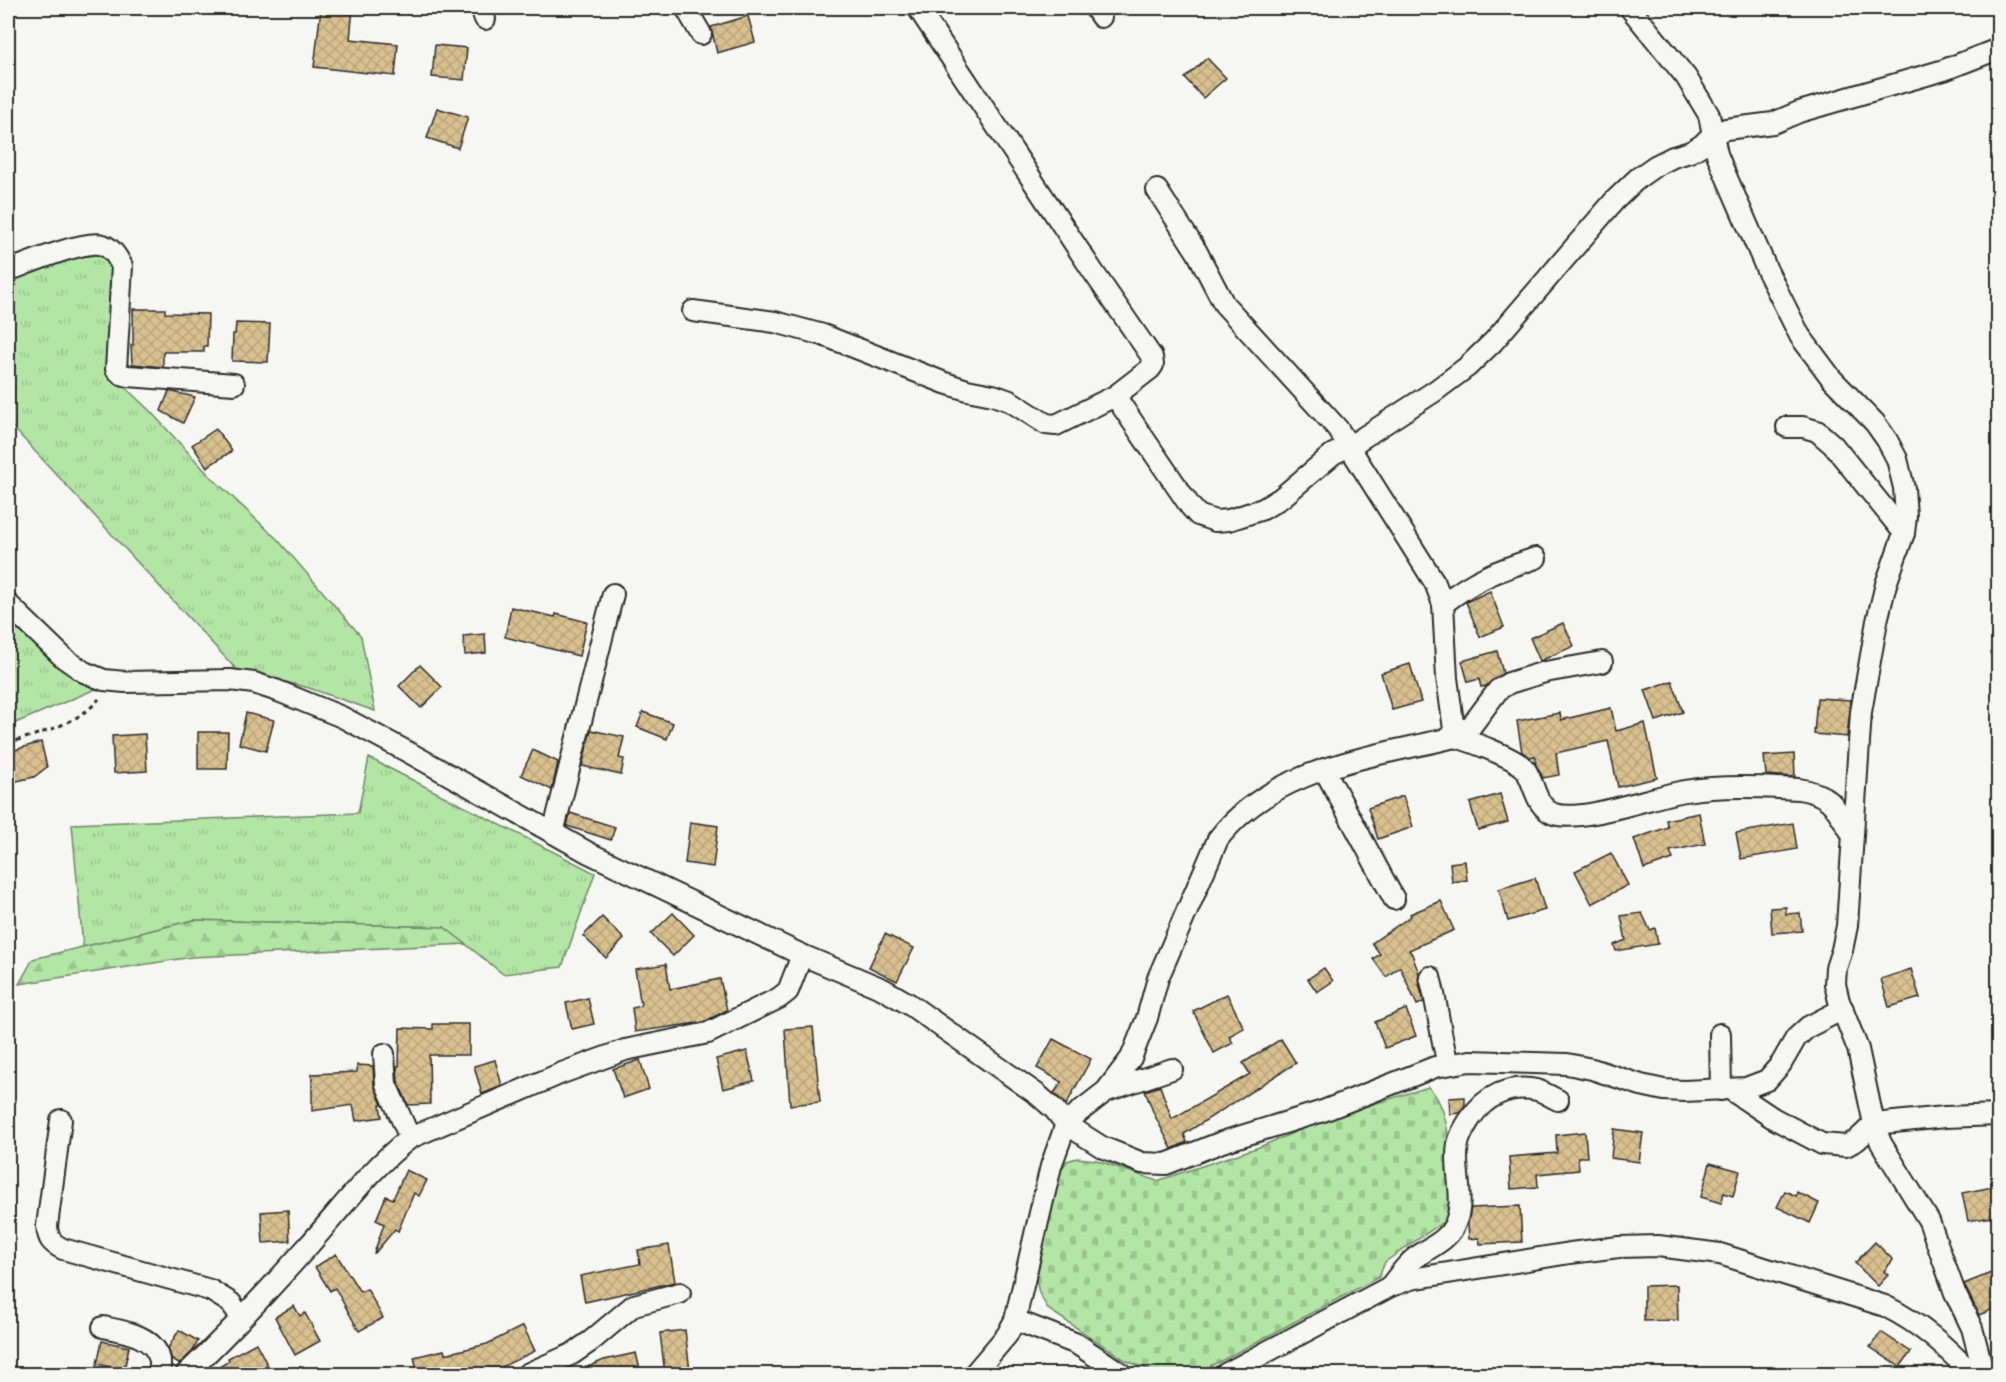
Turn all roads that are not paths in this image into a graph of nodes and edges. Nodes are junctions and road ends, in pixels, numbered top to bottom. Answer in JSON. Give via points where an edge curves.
{"nodes":[{"id":1,"x":686,"y":8,"type":"edge"},
{"id":2,"x":1630,"y":8,"type":"edge"},
{"id":3,"x":923,"y":9,"type":"edge"},
{"id":4,"x":700,"y":34,"type":"dead end"},
{"id":5,"x":1998,"y":49,"type":"edge"},
{"id":6,"x":1713,"y":135,"type":"junction"},
{"id":7,"x":1157,"y":190,"type":"dead end"},
{"id":8,"x":8,"y":271,"type":"edge"},
{"id":9,"x":693,"y":311,"type":"dead end"},
{"id":10,"x":234,"y":384,"type":"dead end"},
{"id":11,"x":1115,"y":396,"type":"junction"},
{"id":12,"x":1787,"y":427,"type":"dead end"},
{"id":13,"x":1350,"y":446,"type":"junction"},
{"id":14,"x":1904,"y":533,"type":"junction"},
{"id":15,"x":1536,"y":558,"type":"dead end"},
{"id":16,"x":613,"y":594,"type":"dead end"},
{"id":17,"x":8,"y":604,"type":"edge"},
{"id":18,"x":1443,"y":604,"type":"junction"},
{"id":19,"x":1602,"y":662,"type":"dead end"},
{"id":20,"x":1455,"y":737,"type":"junction"},
{"id":21,"x":1324,"y":769,"type":"junction"},
{"id":22,"x":553,"y":832,"type":"junction"},
{"id":23,"x":1852,"y":834,"type":"junction"},
{"id":24,"x":1394,"y":899,"type":"dead end"},
{"id":25,"x":802,"y":955,"type":"junction"},
{"id":26,"x":1430,"y":977,"type":"dead end"},
{"id":27,"x":1843,"y":1009,"type":"junction"},
{"id":28,"x":1720,"y":1034,"type":"dead end"},
{"id":29,"x":384,"y":1054,"type":"dead end"},
{"id":30,"x":1448,"y":1064,"type":"junction"},
{"id":31,"x":1172,"y":1069,"type":"dead end"},
{"id":32,"x":1726,"y":1090,"type":"junction"},
{"id":33,"x":1107,"y":1091,"type":"junction"},
{"id":34,"x":1558,"y":1100,"type":"dead end"},
{"id":35,"x":1998,"y":1115,"type":"edge"},
{"id":36,"x":61,"y":1120,"type":"dead end"},
{"id":37,"x":1066,"y":1124,"type":"junction"},
{"id":38,"x":1874,"y":1124,"type":"junction"},
{"id":39,"x":410,"y":1138,"type":"junction"},
{"id":40,"x":1391,"y":1286,"type":"junction"},
{"id":41,"x":680,"y":1293,"type":"dead end"},
{"id":42,"x":241,"y":1317,"type":"junction"},
{"id":43,"x":1015,"y":1320,"type":"junction"},
{"id":44,"x":103,"y":1327,"type":"dead end"},
{"id":45,"x":1101,"y":1368,"type":"edge"},
{"id":46,"x":160,"y":1374,"type":"edge"},
{"id":47,"x":186,"y":1374,"type":"edge"},
{"id":48,"x":527,"y":1374,"type":"edge"},
{"id":49,"x":974,"y":1374,"type":"edge"},
{"id":50,"x":1122,"y":1374,"type":"edge"},
{"id":51,"x":1225,"y":1374,"type":"edge"},
{"id":52,"x":1972,"y":1374,"type":"edge"},
{"id":53,"x":1984,"y":1374,"type":"edge"}],
"edges":[{"from":1,"to":4,"type":"street"},
{"from":2,"to":6,"type":"street","via":[[1686,78],[1708,114]]},
{"from":3,"to":11,"type":"street","via":[[1152,357],[1150,369]]},
{"from":5,"to":6,"type":"street","via":[[1944,70],[1773,123],[1726,129]]},
{"from":6,"to":13,"type":"street","via":[[1690,152],[1655,165],[1638,178],[1467,367]]},
{"from":6,"to":14,"type":"street","via":[[1723,169],[1800,336],[1832,379],[1875,423],[1897,459],[1906,501]]},
{"from":7,"to":13,"type":"street","via":[[1197,252],[1224,304]]},
{"from":8,"to":10,"type":"street","via":[[87,245],[103,245],[115,253],[122,266],[116,369],[128,376]]},
{"from":9,"to":11,"type":"street","via":[[775,322],[823,335],[945,383],[1010,401],[1046,424],[1056,425]]},
{"from":11,"to":13,"type":"street","via":[[1190,506],[1205,519],[1229,520],[1263,509],[1333,454]]},
{"from":12,"to":14,"type":"street","via":[[1817,431],[1833,445]]},
{"from":13,"to":18,"type":"street","via":[[1430,574]]},
{"from":14,"to":23,"type":"street","via":[[1886,584],[1866,681]]},
{"from":15,"to":18,"type":"street","via":[[1494,571]]},
{"from":16,"to":22,"type":"street"},
{"from":17,"to":22,"type":"street","via":[[84,672],[113,681],[230,680],[278,691],[342,717]]},
{"from":18,"to":20,"type":"street"},
{"from":19,"to":20,"type":"street","via":[[1509,682],[1498,690],[1472,725]]},
{"from":20,"to":21,"type":"street"},
{"from":20,"to":23,"type":"street","via":[[1519,763],[1536,796],[1553,813],[1577,815],[1704,788],[1799,789],[1828,799]]},
{"from":21,"to":24,"type":"street"},
{"from":21,"to":33,"type":"street","via":[[1272,792],[1231,823],[1218,839],[1158,978],[1140,1040]]},
{"from":22,"to":25,"type":"street"},
{"from":23,"to":27,"type":"street","via":[[1847,926],[1835,984]]},
{"from":25,"to":37,"type":"street","via":[[909,1004],[1038,1095]]},
{"from":25,"to":39,"type":"street","via":[[788,991],[708,1033],[625,1050]]},
{"from":26,"to":30,"type":"street"},
{"from":27,"to":32,"type":"street","via":[[1808,1027],[1796,1038],[1767,1080]]},
{"from":27,"to":38,"type":"street","via":[[1858,1049]]},
{"from":28,"to":32,"type":"street"},
{"from":29,"to":39,"type":"street","via":[[387,1084]]},
{"from":30,"to":32,"type":"street","via":[[1567,1064],[1664,1090]]},
{"from":30,"to":37,"type":"street","via":[[1166,1164],[1127,1158]]},
{"from":31,"to":33,"type":"street"},
{"from":32,"to":38,"type":"street","via":[[1822,1144],[1846,1146]]},
{"from":33,"to":37,"type":"street"},
{"from":34,"to":40,"type":"street","via":[[1539,1090],[1504,1090],[1474,1113],[1458,1144],[1460,1187],[1454,1227],[1414,1259]]},
{"from":35,"to":38,"type":"street"},
{"from":36,"to":42,"type":"street","via":[[47,1238],[63,1249],[210,1290],[231,1303]]},
{"from":37,"to":43,"type":"street","via":[[1051,1166]]},
{"from":38,"to":53,"type":"street","via":[[1881,1143],[1929,1221],[1972,1328]]},
{"from":39,"to":42,"type":"street","via":[[366,1179]]},
{"from":40,"to":51,"type":"street"},
{"from":40,"to":52,"type":"street","via":[[1570,1253],[1619,1247],[1693,1249],[1757,1264],[1885,1306],[1928,1332]]},
{"from":41,"to":48,"type":"street","via":[[634,1305],[572,1354]]},
{"from":42,"to":47,"type":"street"},
{"from":43,"to":45,"type":"street","via":[[1077,1344]]},
{"from":43,"to":49,"type":"street"},
{"from":44,"to":46,"type":"street","via":[[127,1332],[154,1347],[160,1359]]},
{"from":45,"to":50,"type":"street"}]}
